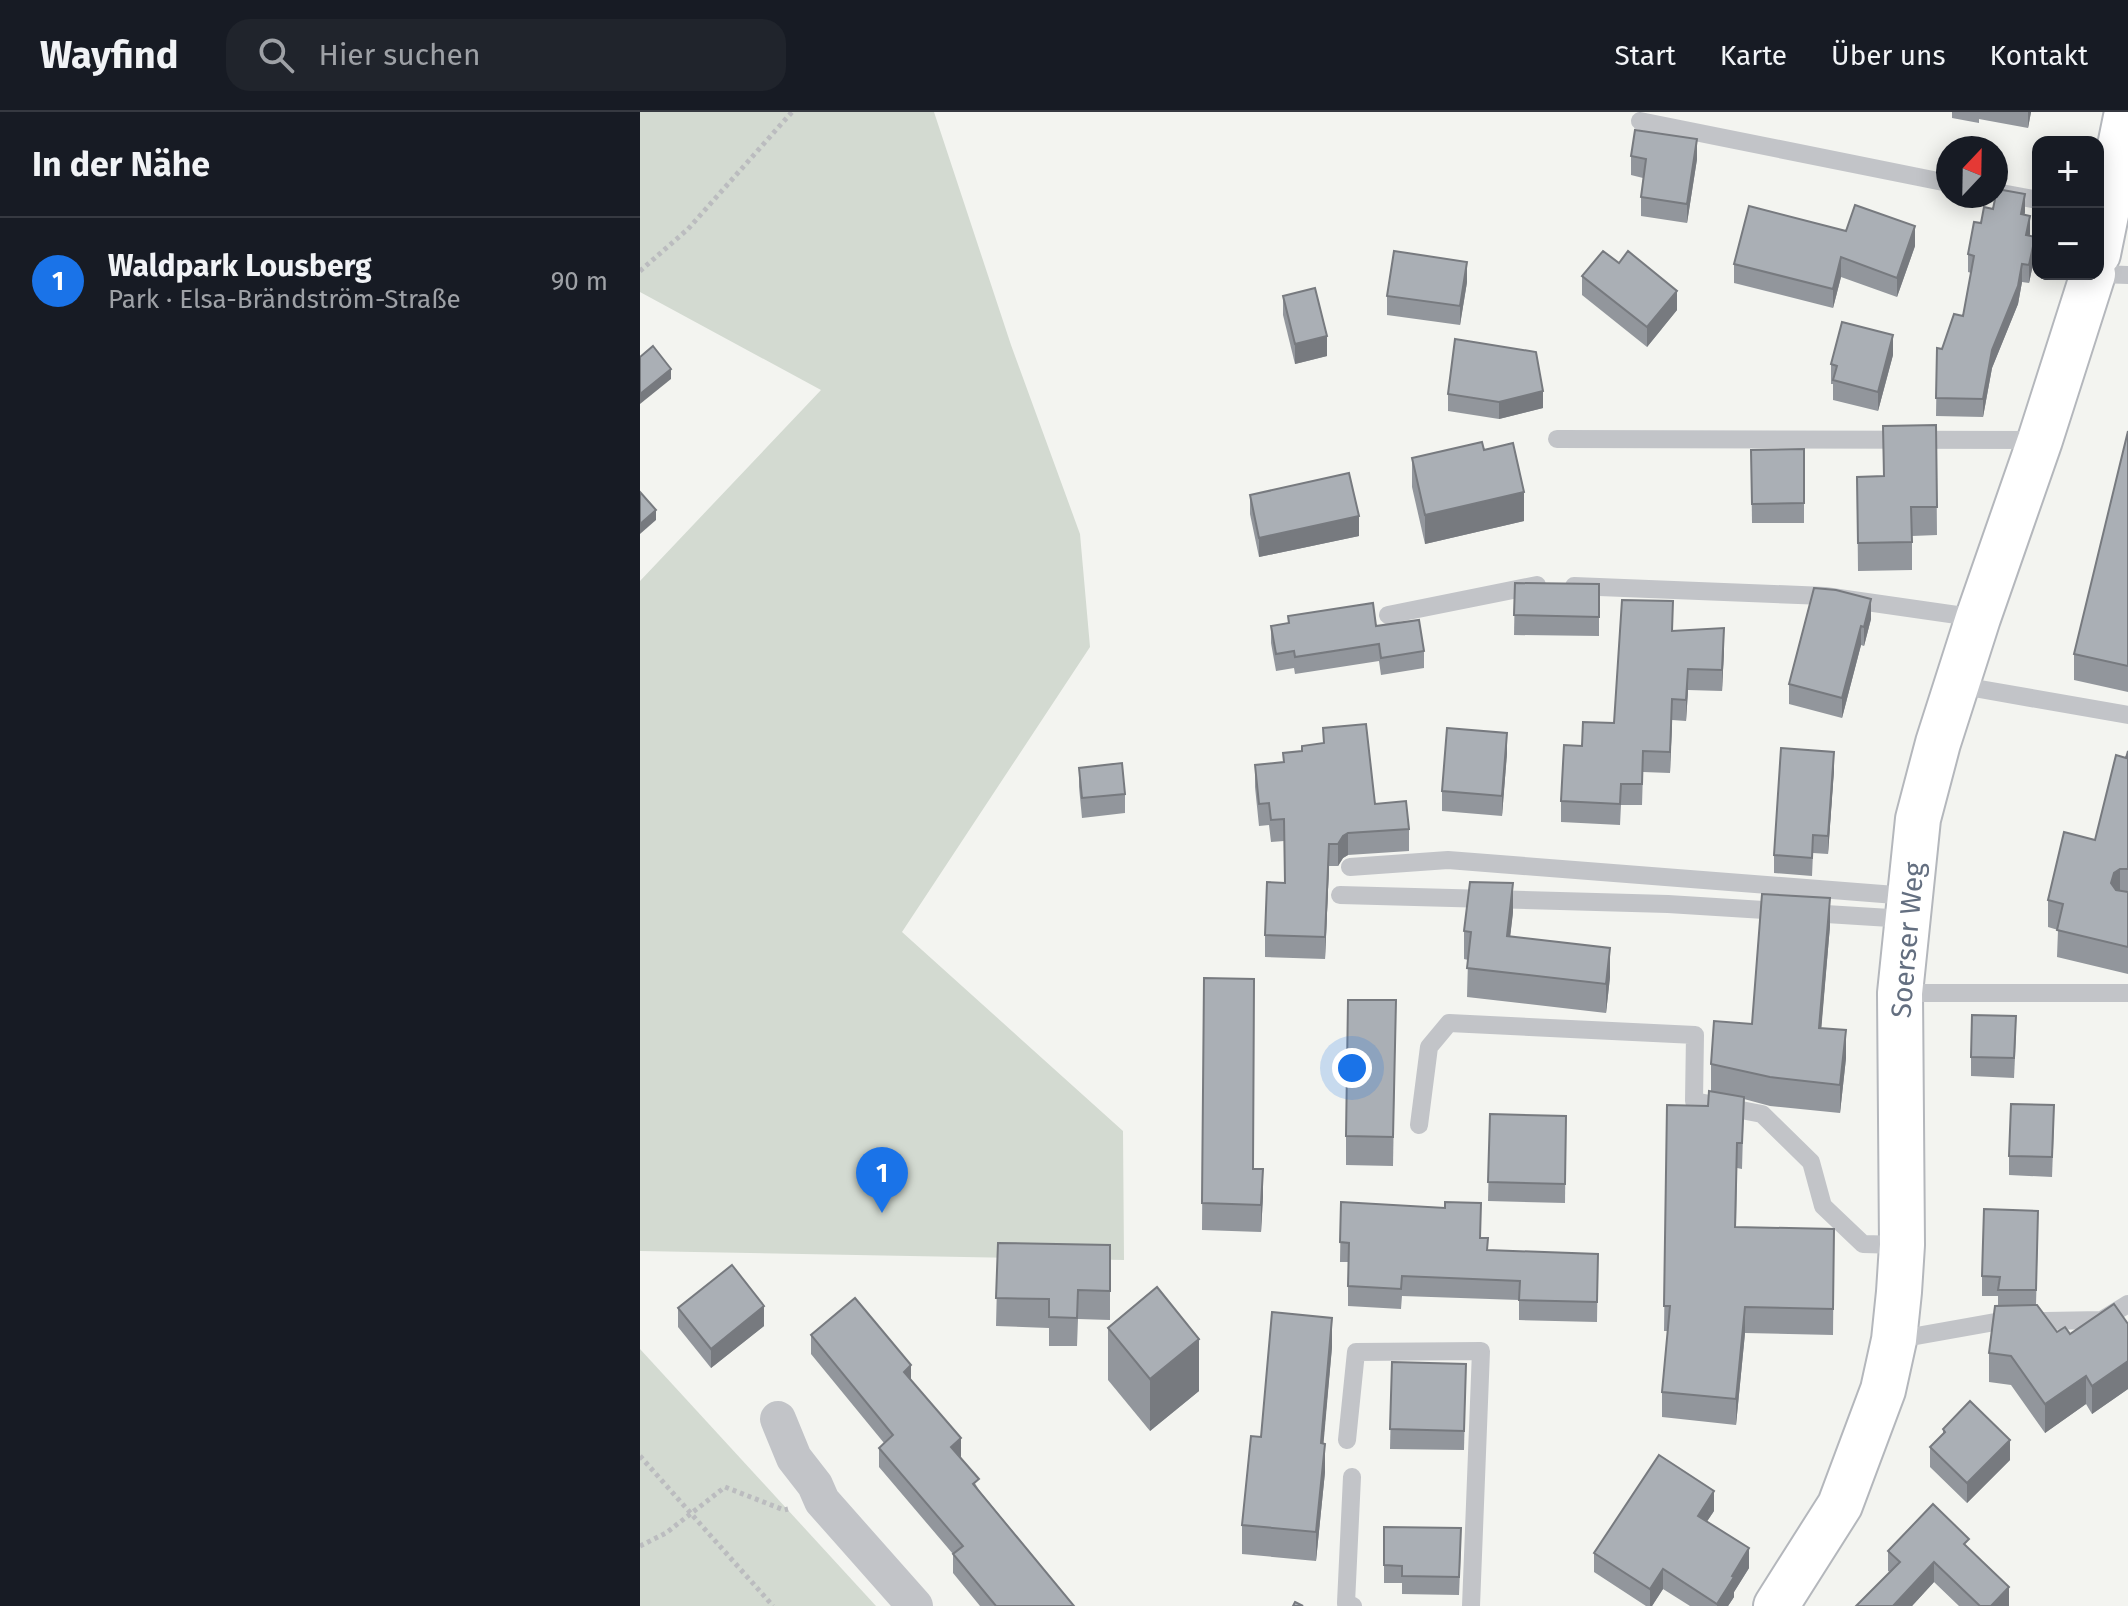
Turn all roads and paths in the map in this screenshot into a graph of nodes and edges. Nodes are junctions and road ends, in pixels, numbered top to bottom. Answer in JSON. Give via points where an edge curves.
{"nodes":[{"id":1,"x":792,"y":112,"type":"edge"},
{"id":2,"x":1640,"y":121,"type":"dead end"},
{"id":3,"x":2126,"y":129,"type":"edge"},
{"id":4,"x":1936,"y":181,"type":"edge"},
{"id":5,"x":2008,"y":194,"type":"edge"},
{"id":6,"x":2032,"y":199,"type":"edge"},
{"id":7,"x":2104,"y":215,"type":"edge"},
{"id":8,"x":640,"y":271,"type":"edge"},
{"id":9,"x":2104,"y":274,"type":"edge"},
{"id":10,"x":2128,"y":275,"type":"edge"},
{"id":11,"x":2094,"y":280,"type":"edge"},
{"id":12,"x":1557,"y":439,"type":"dead end"},
{"id":13,"x":2040,"y":440,"type":"junction"},
{"id":14,"x":1388,"y":615,"type":"dead end"},
{"id":15,"x":1978,"y":618,"type":"junction"},
{"id":16,"x":1957,"y":685,"type":"junction"},
{"id":17,"x":2128,"y":715,"type":"edge"},
{"id":18,"x":1350,"y":867,"type":"dead end"},
{"id":19,"x":1340,"y":895,"type":"dead end"},
{"id":20,"x":1907,"y":907,"type":"junction"},
{"id":21,"x":1900,"y":993,"type":"junction"},
{"id":22,"x":2128,"y":993,"type":"edge"},
{"id":23,"x":1419,"y":1125,"type":"dead end"},
{"id":24,"x":1902,"y":1245,"type":"junction"},
{"id":25,"x":2128,"y":1304,"type":"edge"},
{"id":26,"x":1894,"y":1340,"type":"junction"},
{"id":27,"x":778,"y":1419,"type":"dead end"},
{"id":28,"x":1347,"y":1440,"type":"dead end"},
{"id":29,"x":640,"y":1456,"type":"edge"},
{"id":30,"x":1352,"y":1477,"type":"dead end"},
{"id":31,"x":822,"y":1501,"type":"junction"},
{"id":32,"x":692,"y":1513,"type":"junction"},
{"id":33,"x":640,"y":1546,"type":"edge"},
{"id":34,"x":773,"y":1606,"type":"edge"},
{"id":35,"x":915,"y":1606,"type":"edge"},
{"id":36,"x":1353,"y":1606,"type":"edge"},
{"id":37,"x":1471,"y":1606,"type":"edge"},
{"id":38,"x":1776,"y":1606,"type":"edge"}],
"edges":[{"from":1,"to":8,"type":"path","via":[[688,229]]},
{"from":2,"to":4,"type":"lane"},
{"from":3,"to":7,"type":"street"},
{"from":5,"to":6,"type":"lane"},
{"from":9,"to":10,"type":"lane"},
{"from":11,"to":13,"type":"street","name":"Soerser Weg"},
{"from":12,"to":13,"type":"lane"},
{"from":13,"to":15,"type":"street","name":"Soerser Weg"},
{"from":14,"to":15,"type":"lane","via":[[1535,585],[1825,596]]},
{"from":15,"to":16,"type":"street","name":"Soerser Weg"},
{"from":16,"to":17,"type":"lane"},
{"from":16,"to":20,"type":"street","name":"Soerser Weg","via":[[1918,819]]},
{"from":18,"to":20,"type":"lane","via":[[1448,860]]},
{"from":19,"to":20,"type":"lane"},
{"from":20,"to":21,"type":"street","name":"Soerser Weg"},
{"from":21,"to":22,"type":"lane"},
{"from":21,"to":24,"type":"street","name":"Soerser Weg"},
{"from":23,"to":24,"type":"lane","via":[[1429,1047],[1449,1023],[1695,1035],[1694,1101],[1762,1114],[1811,1162],[1823,1206],[1863,1244]]},
{"from":24,"to":26,"type":"street","name":"Soerser Weg"},
{"from":25,"to":26,"type":"lane","via":[[2102,1320],[1995,1322]]},
{"from":26,"to":38,"type":"street","name":"Soerser Weg","via":[[1883,1390],[1840,1505]]},
{"from":27,"to":31,"type":"street","via":[[794,1458]]},
{"from":28,"to":37,"type":"lane","via":[[1356,1352],[1481,1351]]},
{"from":29,"to":32,"type":"path"},
{"from":30,"to":36,"type":"lane","via":[[1346,1603]]},
{"from":31,"to":32,"type":"path","via":[[784,1510],[725,1487]]},
{"from":31,"to":35,"type":"street"},
{"from":32,"to":33,"type":"path"},
{"from":32,"to":34,"type":"path"}]}
